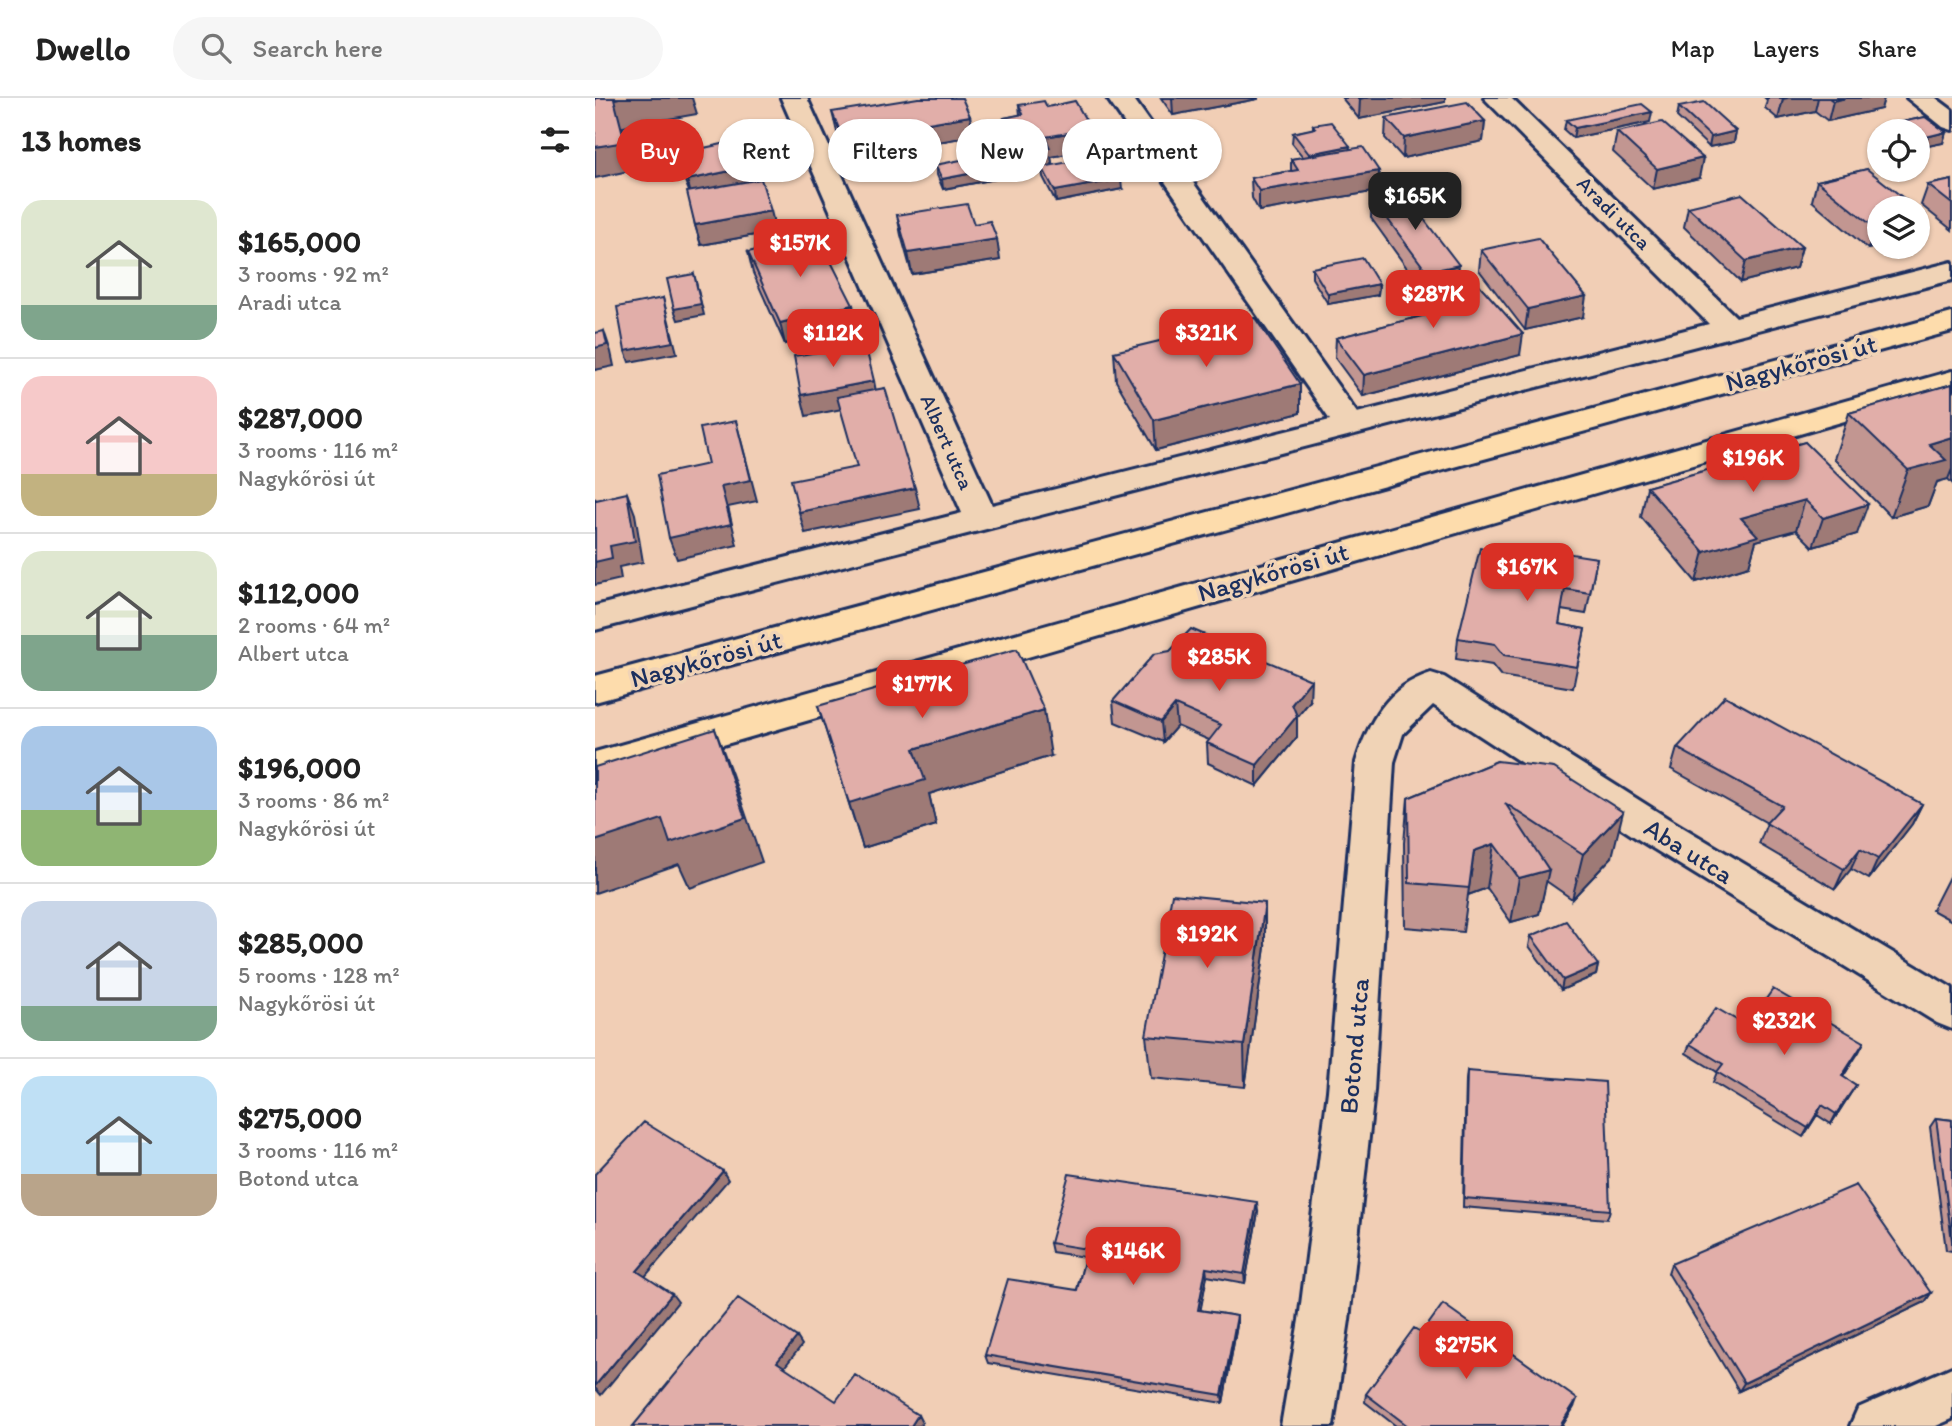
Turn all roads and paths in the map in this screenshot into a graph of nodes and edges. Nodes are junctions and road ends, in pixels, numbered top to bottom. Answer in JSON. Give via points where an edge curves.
{"nodes":[{"id":1,"x":794,"y":98,"type":"edge"},
{"id":2,"x":1120,"y":98,"type":"edge"},
{"id":3,"x":1497,"y":98,"type":"edge"},
{"id":4,"x":1920,"y":98,"type":"edge"},
{"id":5,"x":1952,"y":122,"type":"edge"},
{"id":6,"x":1952,"y":271,"type":"edge"},
{"id":7,"x":1952,"y":322,"type":"edge"},
{"id":8,"x":1730,"y":328,"type":"junction"},
{"id":9,"x":1952,"y":380,"type":"edge"},
{"id":10,"x":1350,"y":426,"type":"junction"},
{"id":11,"x":981,"y":518,"type":"junction"},
{"id":12,"x":595,"y":618,"type":"edge"},
{"id":13,"x":1431,"y":686,"type":"joint"},
{"id":14,"x":595,"y":689,"type":"edge"},
{"id":15,"x":595,"y":767,"type":"edge"},
{"id":16,"x":1952,"y":1010,"type":"edge"},
{"id":17,"x":1952,"y":1393,"type":"edge"},
{"id":18,"x":1307,"y":1426,"type":"edge"},
{"id":19,"x":1876,"y":1426,"type":"edge"}],
"edges":[{"from":1,"to":11,"type":"street","name":"Albert utca"},
{"from":2,"to":10,"type":"street"},
{"from":3,"to":8,"type":"street","name":"Aradi utca"},
{"from":4,"to":5,"type":"street"},
{"from":6,"to":8,"type":"street","name":"Nagykőrösi út"},
{"from":7,"to":14,"type":"main road","name":"Nagykőrösi út"},
{"from":8,"to":10,"type":"street","name":"Nagykőrösi út"},
{"from":9,"to":15,"type":"main road","name":"Nagykőrösi út"},
{"from":10,"to":11,"type":"street","name":"Nagykőrösi út"},
{"from":11,"to":12,"type":"street","name":"Nagykőrösi út"},
{"from":13,"to":16,"type":"street","name":"Aba utca","via":[[1677,844]]},
{"from":13,"to":18,"type":"street","name":"Botond utca","via":[[1385,729],[1375,762],[1351,1091]]},
{"from":17,"to":19,"type":"street"}]}
